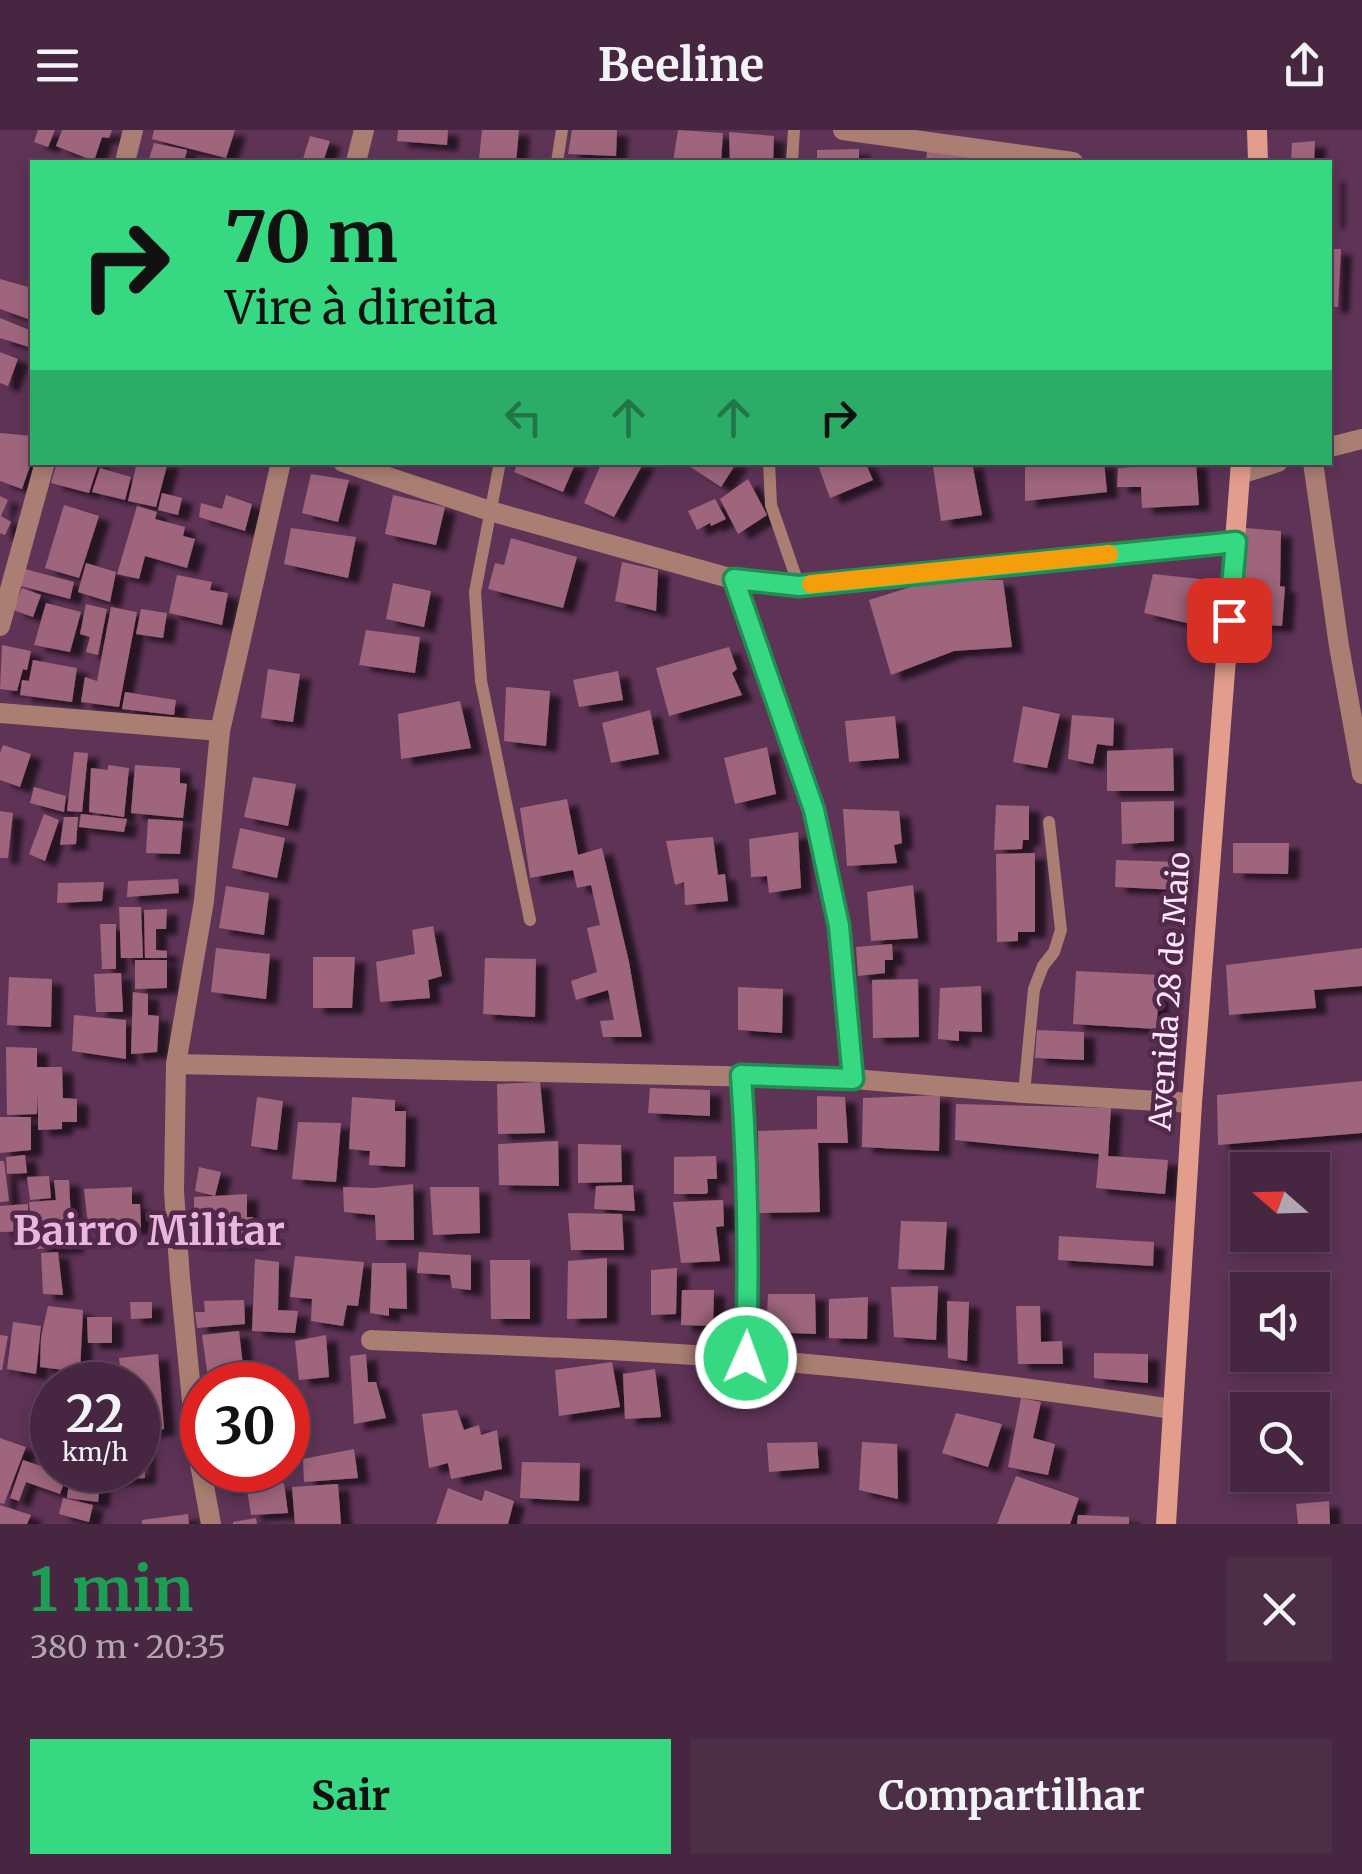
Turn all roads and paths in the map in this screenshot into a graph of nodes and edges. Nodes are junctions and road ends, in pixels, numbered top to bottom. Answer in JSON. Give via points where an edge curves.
{"nodes":[{"id":1,"x":133,"y":130,"type":"edge"},
{"id":2,"x":364,"y":130,"type":"edge"},
{"id":3,"x":562,"y":130,"type":"edge"},
{"id":4,"x":794,"y":130,"type":"edge"},
{"id":5,"x":842,"y":130,"type":"edge"},
{"id":6,"x":1257,"y":130,"type":"edge"},
{"id":7,"x":1008,"y":158,"type":"edge"},
{"id":8,"x":126,"y":160,"type":"edge"},
{"id":9,"x":356,"y":160,"type":"edge"},
{"id":10,"x":557,"y":160,"type":"edge"},
{"id":11,"x":792,"y":160,"type":"edge"},
{"id":12,"x":1041,"y":160,"type":"edge"},
{"id":13,"x":1258,"y":160,"type":"edge"},
{"id":14,"x":1362,"y":439,"type":"edge"},
{"id":15,"x":1332,"y":446,"type":"edge"},
{"id":16,"x":45,"y":465,"type":"edge"},
{"id":17,"x":281,"y":465,"type":"edge"},
{"id":18,"x":352,"y":465,"type":"edge"},
{"id":19,"x":499,"y":465,"type":"edge"},
{"id":20,"x":769,"y":465,"type":"edge"},
{"id":21,"x":1313,"y":465,"type":"edge"},
{"id":22,"x":1241,"y":468,"type":"edge"},
{"id":23,"x":490,"y":511,"type":"junction"},
{"id":24,"x":1236,"y":542,"type":"junction"},
{"id":25,"x":734,"y":579,"type":"junction"},
{"id":26,"x":799,"y":586,"type":"junction"},
{"id":27,"x":0,"y":626,"type":"edge"},
{"id":28,"x":0,"y":713,"type":"edge"},
{"id":29,"x":220,"y":731,"type":"junction"},
{"id":30,"x":1362,"y":774,"type":"edge"},
{"id":31,"x":1049,"y":822,"type":"dead end"},
{"id":32,"x":530,"y":920,"type":"dead end"},
{"id":33,"x":176,"y":1064,"type":"junction"},
{"id":34,"x":741,"y":1075,"type":"junction"},
{"id":35,"x":853,"y":1079,"type":"junction"},
{"id":36,"x":1024,"y":1093,"type":"junction"},
{"id":37,"x":1192,"y":1103,"type":"junction"},
{"id":38,"x":371,"y":1340,"type":"dead end"},
{"id":39,"x":746,"y":1358,"type":"junction"},
{"id":40,"x":1172,"y":1409,"type":"junction"},
{"id":41,"x":210,"y":1524,"type":"edge"},
{"id":42,"x":1166,"y":1524,"type":"edge"}],
"edges":[{"from":1,"to":8,"type":"street"},
{"from":2,"to":9,"type":"street"},
{"from":3,"to":10,"type":"lane"},
{"from":4,"to":11,"type":"lane"},
{"from":5,"to":7,"type":"street"},
{"from":6,"to":13,"type":"street"},
{"from":7,"to":12,"type":"street"},
{"from":14,"to":15,"type":"street"},
{"from":16,"to":27,"type":"street"},
{"from":17,"to":29,"type":"street"},
{"from":18,"to":23,"type":"street"},
{"from":19,"to":23,"type":"lane"},
{"from":20,"to":26,"type":"lane","via":[[772,505]]},
{"from":21,"to":30,"type":"street"},
{"from":22,"to":24,"type":"street","name":"Avenida 28 de Maio"},
{"from":23,"to":25,"type":"street"},
{"from":23,"to":32,"type":"lane","via":[[475,592],[480,681]]},
{"from":24,"to":26,"type":"street"},
{"from":24,"to":37,"type":"street","name":"Avenida 28 de Maio"},
{"from":25,"to":26,"type":"street"},
{"from":25,"to":35,"type":"street","via":[[814,810],[839,926]]},
{"from":28,"to":29,"type":"street"},
{"from":29,"to":33,"type":"street","via":[[204,901]]},
{"from":31,"to":36,"type":"lane","via":[[1061,930],[1034,990]]},
{"from":33,"to":34,"type":"street"},
{"from":33,"to":41,"type":"street","via":[[180,1279]]},
{"from":34,"to":35,"type":"street"},
{"from":34,"to":39,"type":"street"},
{"from":35,"to":36,"type":"street"},
{"from":36,"to":37,"type":"street"},
{"from":37,"to":40,"type":"street","name":"Avenida 28 de Maio"},
{"from":38,"to":39,"type":"street"},
{"from":39,"to":40,"type":"street"},
{"from":40,"to":42,"type":"street","name":"Avenida 28 de Maio"}]}
